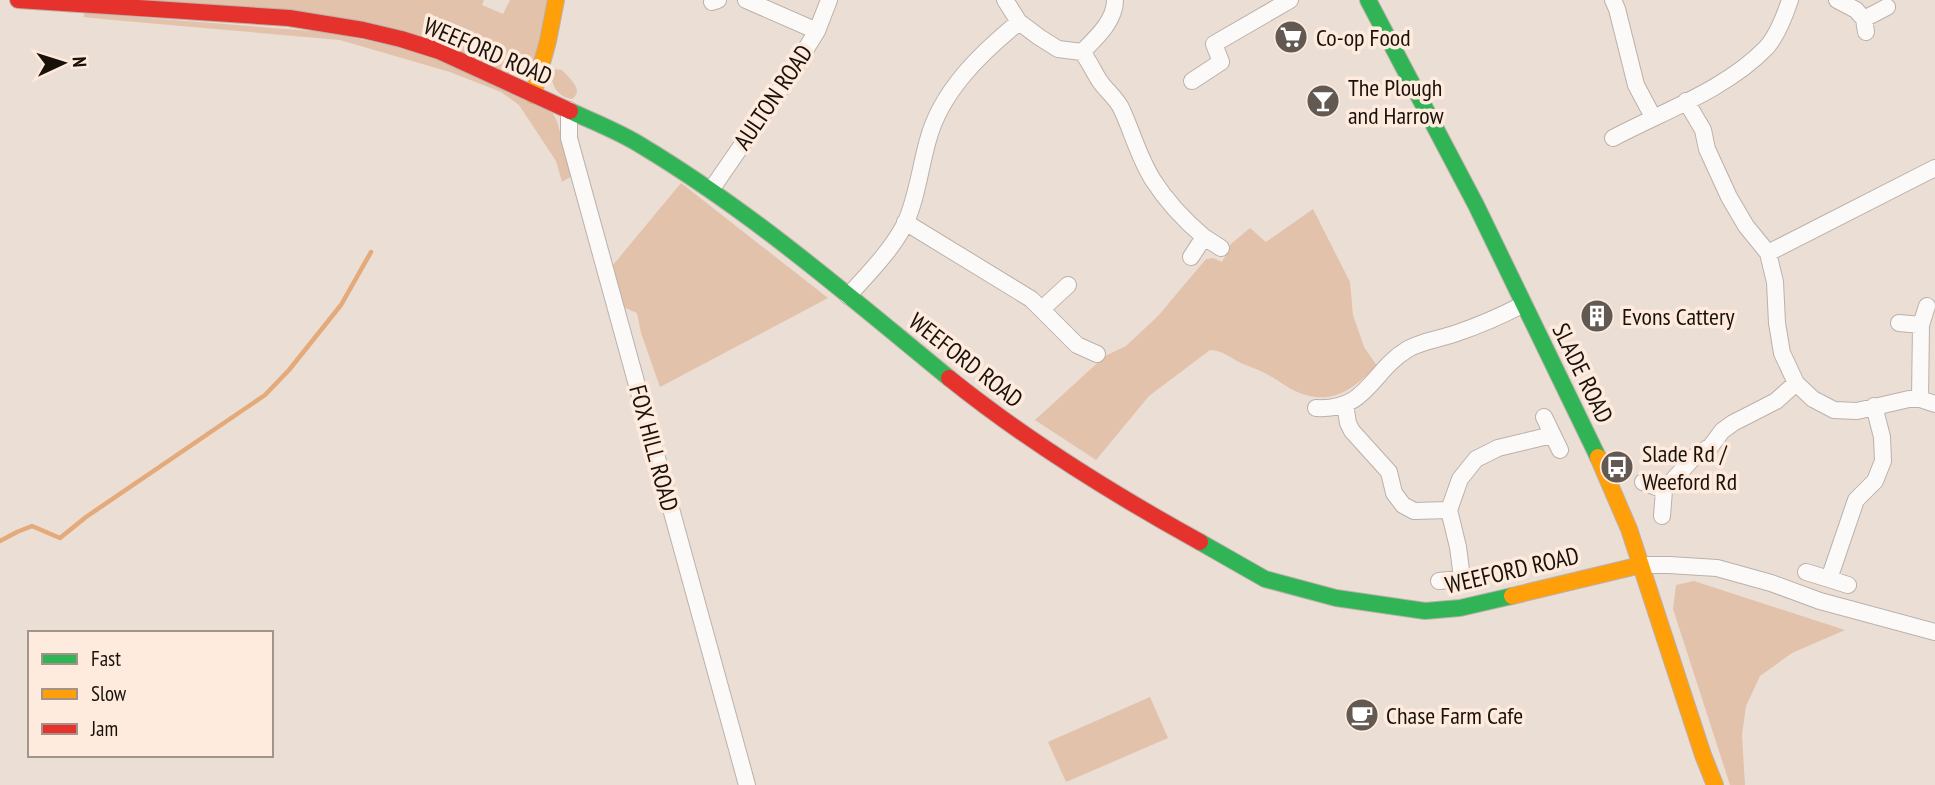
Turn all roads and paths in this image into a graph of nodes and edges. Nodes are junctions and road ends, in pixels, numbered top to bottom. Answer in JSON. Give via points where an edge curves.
{"nodes":[{"id":1,"x":18,"y":0,"type":"edge"},
{"id":2,"x":556,"y":0,"type":"edge"},
{"id":3,"x":746,"y":0,"type":"edge"},
{"id":4,"x":829,"y":0,"type":"edge"},
{"id":5,"x":1005,"y":0,"type":"edge"},
{"id":6,"x":1115,"y":0,"type":"edge"},
{"id":7,"x":1290,"y":0,"type":"edge"},
{"id":8,"x":1368,"y":0,"type":"edge"},
{"id":9,"x":1613,"y":0,"type":"edge"},
{"id":10,"x":1790,"y":0,"type":"edge"},
{"id":11,"x":1837,"y":0,"type":"edge"},
{"id":12,"x":126,"y":4,"type":"edge"},
{"id":13,"x":1887,"y":7,"type":"dead end"},
{"id":14,"x":1019,"y":22,"type":"junction"},
{"id":15,"x":817,"y":31,"type":"junction"},
{"id":16,"x":1082,"y":52,"type":"junction"},
{"id":17,"x":1192,"y":81,"type":"dead end"},
{"id":18,"x":533,"y":95,"type":"junction"},
{"id":19,"x":1686,"y":102,"type":"junction"},
{"id":20,"x":569,"y":110,"type":"junction"},
{"id":21,"x":1653,"y":117,"type":"junction"},
{"id":22,"x":1613,"y":138,"type":"dead end"},
{"id":23,"x":1935,"y":168,"type":"edge"},
{"id":24,"x":711,"y":190,"type":"junction"},
{"id":25,"x":905,"y":222,"type":"junction"},
{"id":26,"x":1204,"y":237,"type":"junction"},
{"id":27,"x":1221,"y":248,"type":"dead end"},
{"id":28,"x":1768,"y":253,"type":"junction"},
{"id":29,"x":1191,"y":257,"type":"dead end"},
{"id":30,"x":1068,"y":285,"type":"dead end"},
{"id":31,"x":848,"y":296,"type":"junction"},
{"id":32,"x":1524,"y":304,"type":"junction"},
{"id":33,"x":1927,"y":306,"type":"dead end"},
{"id":34,"x":1042,"y":309,"type":"junction"},
{"id":35,"x":1899,"y":323,"type":"dead end"},
{"id":36,"x":1921,"y":325,"type":"junction"},
{"id":37,"x":1097,"y":354,"type":"dead end"},
{"id":38,"x":1796,"y":383,"type":"junction"},
{"id":39,"x":1928,"y":401,"type":"edge"},
{"id":40,"x":1345,"y":404,"type":"junction"},
{"id":41,"x":1874,"y":406,"type":"junction"},
{"id":42,"x":1316,"y":408,"type":"dead end"},
{"id":43,"x":1544,"y":417,"type":"dead end"},
{"id":44,"x":1552,"y":435,"type":"junction"},
{"id":45,"x":1560,"y":450,"type":"dead end"},
{"id":46,"x":1643,"y":482,"type":"dead end"},
{"id":47,"x":1664,"y":490,"type":"junction"},
{"id":48,"x":1450,"y":510,"type":"junction"},
{"id":49,"x":1662,"y":516,"type":"dead end"},
{"id":50,"x":1641,"y":565,"type":"junction"},
{"id":51,"x":1806,"y":572,"type":"dead end"},
{"id":52,"x":1481,"y":577,"type":"dead end"},
{"id":53,"x":1462,"y":578,"type":"junction"},
{"id":54,"x":1829,"y":579,"type":"junction"},
{"id":55,"x":1439,"y":581,"type":"dead end"},
{"id":56,"x":1847,"y":585,"type":"dead end"},
{"id":57,"x":1935,"y":623,"type":"edge"},
{"id":58,"x":1912,"y":625,"type":"junction"},
{"id":59,"x":1935,"y":632,"type":"edge"},
{"id":60,"x":747,"y":785,"type":"edge"},
{"id":61,"x":1714,"y":785,"type":"edge"}],
"edges":[{"from":1,"to":12,"type":"street","name":"WEEFORD ROAD"},
{"from":2,"to":18,"type":"street"},
{"from":3,"to":15,"type":"street"},
{"from":4,"to":15,"type":"street","name":"AULTON ROAD"},
{"from":5,"to":14,"type":"street"},
{"from":6,"to":16,"type":"street","via":[[1109,21]]},
{"from":7,"to":17,"type":"street","via":[[1214,44],[1221,62]]},
{"from":8,"to":32,"type":"street","name":"SLADE ROAD"},
{"from":9,"to":21,"type":"street","via":[[1636,85]]},
{"from":10,"to":19,"type":"street","via":[[1768,47],[1735,74]]},
{"from":11,"to":13,"type":"street","via":[[1856,10],[1865,25]]},
{"from":12,"to":18,"type":"street","name":"WEEFORD ROAD","via":[[289,18],[363,30],[439,51]]},
{"from":14,"to":16,"type":"street","via":[[1058,49]]},
{"from":14,"to":25,"type":"street","via":[[986,49],[934,120]]},
{"from":15,"to":24,"type":"street","name":"AULTON ROAD"},
{"from":16,"to":26,"type":"street","via":[[1121,108],[1152,179],[1166,200]]},
{"from":18,"to":20,"type":"street","name":"WEEFORD ROAD"},
{"from":19,"to":21,"type":"street"},
{"from":19,"to":28,"type":"street","via":[[1703,130],[1729,197]]},
{"from":20,"to":24,"type":"street","name":"WEEFORD ROAD","via":[[640,144]]},
{"from":20,"to":60,"type":"street","name":"FOX HILL ROAD","via":[[569,138]]},
{"from":21,"to":22,"type":"street"},
{"from":23,"to":28,"type":"street"},
{"from":24,"to":31,"type":"street","name":"WEEFORD ROAD"},
{"from":25,"to":31,"type":"street"},
{"from":25,"to":34,"type":"street"},
{"from":26,"to":27,"type":"street"},
{"from":26,"to":29,"type":"street"},
{"from":28,"to":38,"type":"street","via":[[1782,353]]},
{"from":30,"to":34,"type":"street"},
{"from":31,"to":50,"type":"street","name":"WEEFORD ROAD","via":[[989,410],[1103,485],[1265,579],[1336,598],[1425,611],[1460,608]]},
{"from":32,"to":40,"type":"street","via":[[1408,349],[1366,392]]},
{"from":32,"to":50,"type":"street","name":"SLADE ROAD","via":[[1617,498]]},
{"from":33,"to":36,"type":"street"},
{"from":34,"to":37,"type":"street","via":[[1077,345]]},
{"from":35,"to":36,"type":"street"},
{"from":36,"to":39,"type":"street"},
{"from":38,"to":41,"type":"street","via":[[1834,410]]},
{"from":38,"to":47,"type":"street","via":[[1776,401],[1722,431]]},
{"from":39,"to":41,"type":"street","via":[[1909,399]]},
{"from":40,"to":42,"type":"street"},
{"from":40,"to":48,"type":"street","via":[[1352,431],[1389,472],[1402,505],[1414,512]]},
{"from":41,"to":54,"type":"street","via":[[1883,461],[1875,481],[1856,500]]},
{"from":43,"to":44,"type":"street"},
{"from":44,"to":45,"type":"street"},
{"from":44,"to":48,"type":"street","via":[[1498,448],[1476,459],[1460,479]]},
{"from":46,"to":47,"type":"street"},
{"from":47,"to":49,"type":"street"},
{"from":48,"to":53,"type":"street"},
{"from":50,"to":58,"type":"street","name":"WEEFORD ROAD","via":[[1717,568]]},
{"from":50,"to":61,"type":"street","name":"SLADE ROAD"},
{"from":51,"to":54,"type":"street"},
{"from":52,"to":53,"type":"street"},
{"from":53,"to":55,"type":"street"},
{"from":54,"to":56,"type":"street"},
{"from":57,"to":58,"type":"street","name":"WEEFORD ROAD"},
{"from":58,"to":59,"type":"street","name":"WEEFORD ROAD"}]}
